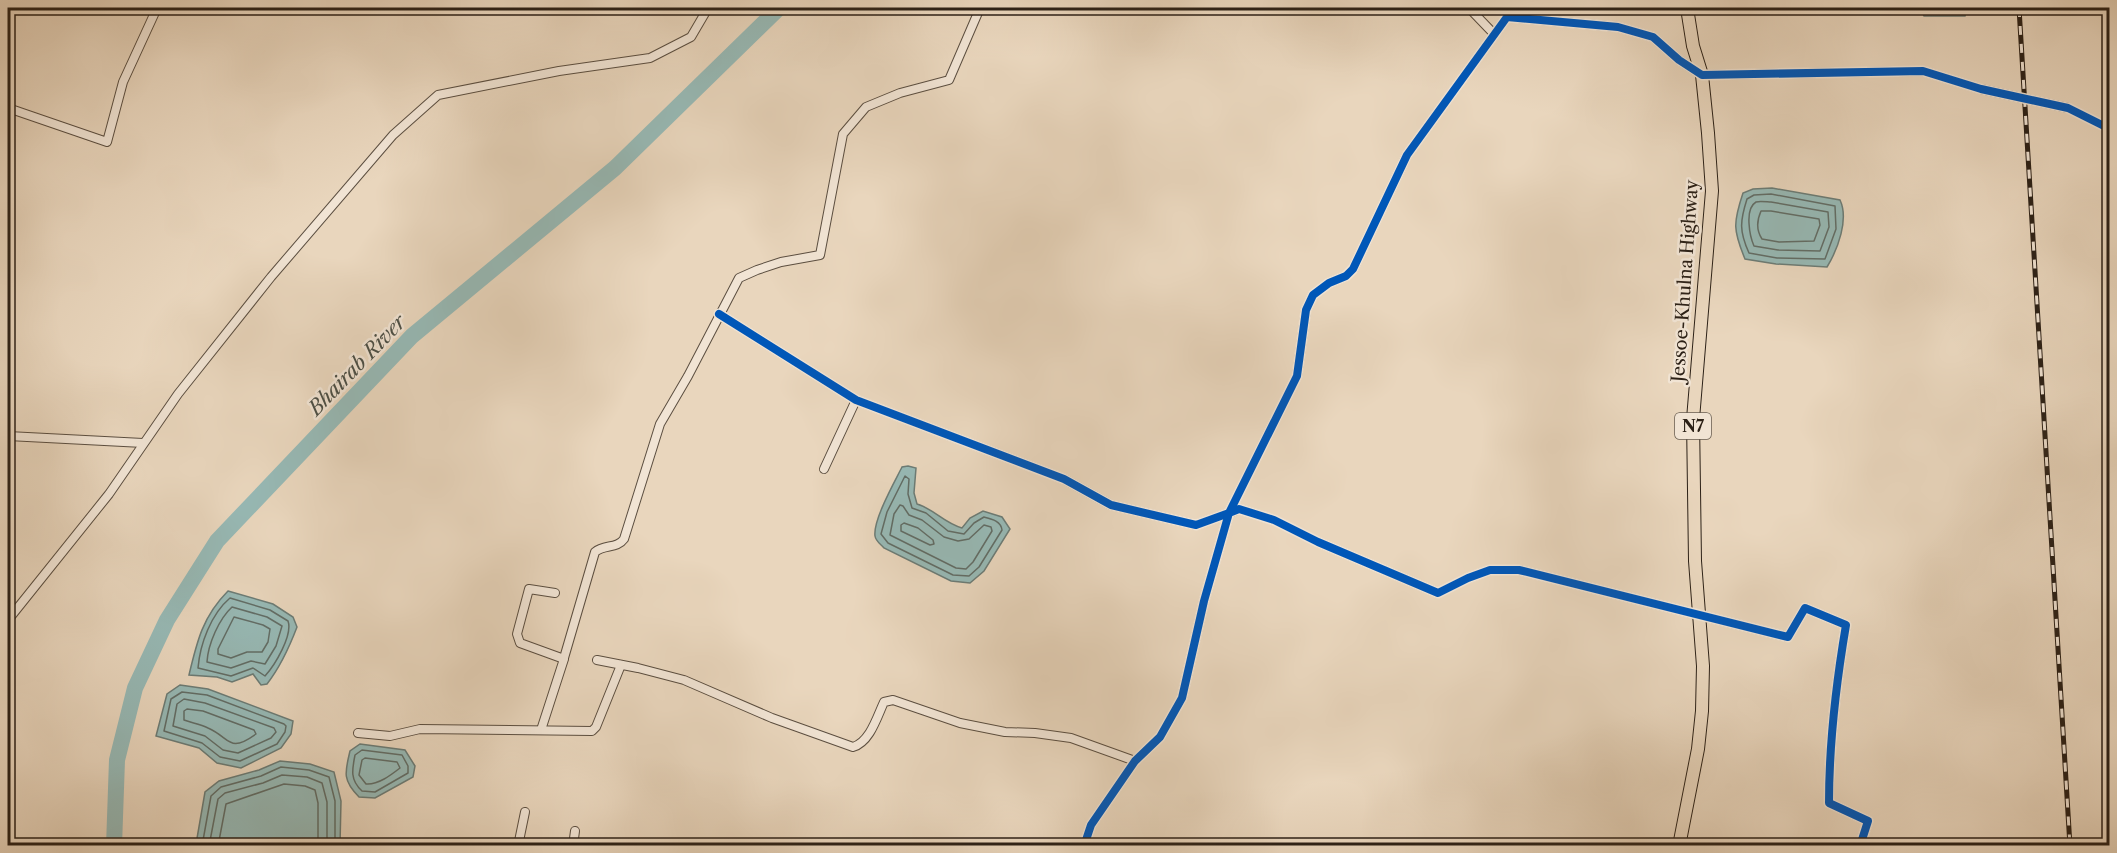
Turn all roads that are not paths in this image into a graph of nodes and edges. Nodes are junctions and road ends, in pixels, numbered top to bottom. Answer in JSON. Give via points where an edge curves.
{"nodes":[{"id":1,"x":156,"y":8,"type":"edge"},
{"id":2,"x":708,"y":8,"type":"edge"},
{"id":3,"x":981,"y":8,"type":"edge"},
{"id":4,"x":1469,"y":8,"type":"edge"},
{"id":5,"x":1687,"y":8,"type":"edge"},
{"id":6,"x":1494,"y":34,"type":"junction"},
{"id":7,"x":1702,"y":75,"type":"junction"},
{"id":8,"x":8,"y":108,"type":"edge"},
{"id":9,"x":2109,"y":129,"type":"edge"},
{"id":10,"x":719,"y":314,"type":"junction"},
{"id":11,"x":856,"y":400,"type":"junction"},
{"id":12,"x":8,"y":436,"type":"edge"},
{"id":13,"x":144,"y":443,"type":"junction"},
{"id":14,"x":824,"y":469,"type":"dead end"},
{"id":15,"x":1229,"y":513,"type":"junction"},
{"id":16,"x":555,"y":593,"type":"dead end"},
{"id":17,"x":1699,"y":615,"type":"junction"},
{"id":18,"x":8,"y":620,"type":"edge"},
{"id":19,"x":564,"y":658,"type":"junction"},
{"id":20,"x":597,"y":660,"type":"dead end"},
{"id":21,"x":621,"y":665,"type":"junction"},
{"id":22,"x":542,"y":730,"type":"junction"},
{"id":23,"x":358,"y":733,"type":"dead end"},
{"id":24,"x":1135,"y":761,"type":"junction"},
{"id":25,"x":525,"y":812,"type":"dead end"},
{"id":26,"x":575,"y":831,"type":"dead end"},
{"id":27,"x":518,"y":846,"type":"edge"},
{"id":28,"x":573,"y":846,"type":"edge"},
{"id":29,"x":1084,"y":846,"type":"edge"},
{"id":30,"x":1679,"y":846,"type":"edge"},
{"id":31,"x":1860,"y":846,"type":"edge"}],
"edges":[{"from":1,"to":8,"type":"street","via":[[123,82],[107,142]]},
{"from":2,"to":13,"type":"street","via":[[691,38],[650,58],[438,95],[393,135],[271,277]]},
{"from":3,"to":10,"type":"street","via":[[949,80],[866,107],[843,134],[820,255],[782,262],[739,278]]},
{"from":4,"to":6,"type":"street"},
{"from":5,"to":7,"type":"highway","name":"Jessoe-Khulna Highway","number":"N7"},
{"from":6,"to":7,"type":"street","via":[[1507,17],[1618,27],[1653,37]]},
{"from":6,"to":15,"type":"street","via":[[1407,155],[1353,269],[1313,295],[1306,310],[1297,376]]},
{"from":7,"to":9,"type":"street","via":[[1923,71],[1981,89],[2068,108]]},
{"from":7,"to":17,"type":"highway","name":"Jessoe-Khulna Highway","number":"N7","via":[[1712,191],[1693,419]]},
{"from":10,"to":11,"type":"street"},
{"from":10,"to":19,"type":"street","via":[[660,424],[624,539],[595,552]]},
{"from":11,"to":14,"type":"street"},
{"from":11,"to":15,"type":"street","via":[[1064,479],[1112,505],[1196,525]]},
{"from":12,"to":13,"type":"street"},
{"from":13,"to":18,"type":"street","via":[[109,494]]},
{"from":15,"to":17,"type":"street","via":[[1239,509],[1274,520],[1438,593],[1490,570],[1519,570]]},
{"from":15,"to":24,"type":"street","via":[[1182,698],[1160,737]]},
{"from":16,"to":19,"type":"street","via":[[529,589],[516,634],[520,643]]},
{"from":17,"to":30,"type":"highway","name":"Jessoe-Khulna Highway","number":"N7","via":[[1702,711]]},
{"from":17,"to":31,"type":"street","via":[[1788,637],[1805,608],[1846,624],[1835,699],[1829,803],[1868,820]]},
{"from":19,"to":22,"type":"street"},
{"from":20,"to":21,"type":"street"},
{"from":21,"to":22,"type":"street","via":[[594,729]]},
{"from":21,"to":24,"type":"street","via":[[684,680],[853,747],[860,745],[870,732],[884,702],[893,700],[960,723],[1071,738]]},
{"from":22,"to":23,"type":"street","via":[[420,729],[390,736]]},
{"from":24,"to":29,"type":"street","via":[[1091,825]]},
{"from":25,"to":27,"type":"street"},
{"from":26,"to":28,"type":"street"}]}
